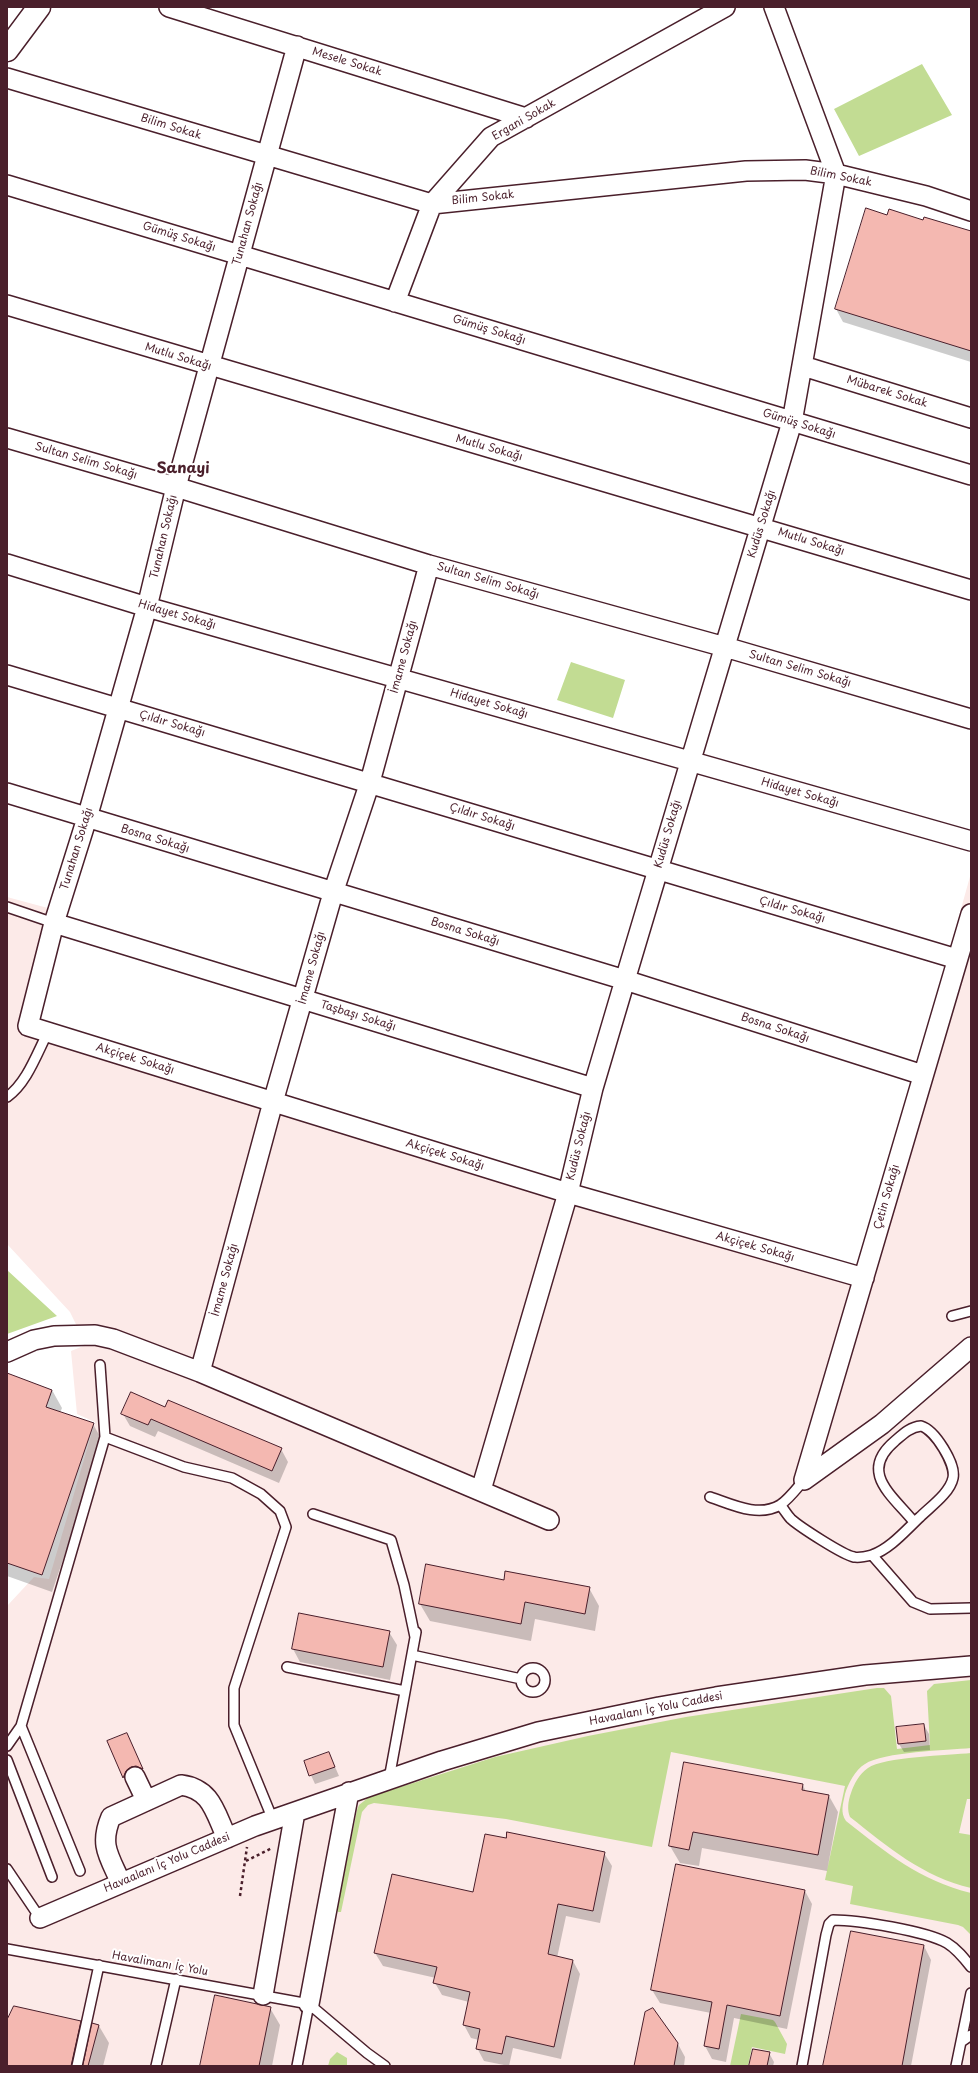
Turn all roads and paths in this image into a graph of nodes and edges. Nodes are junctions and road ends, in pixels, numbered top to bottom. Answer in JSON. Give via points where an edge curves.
{"nodes":[{"id":1,"x":39,"y":7,"type":"edge"},
{"id":2,"x":169,"y":7,"type":"edge"},
{"id":3,"x":724,"y":7,"type":"edge"},
{"id":4,"x":774,"y":7,"type":"edge"},
{"id":5,"x":297,"y":46,"type":"junction"},
{"id":6,"x":7,"y":50,"type":"edge"},
{"id":7,"x":7,"y":78,"type":"edge"},
{"id":8,"x":526,"y":118,"type":"junction"},
{"id":9,"x":267,"y":155,"type":"junction"},
{"id":10,"x":836,"y":174,"type":"junction"},
{"id":11,"x":7,"y":185,"type":"edge"},
{"id":12,"x":432,"y":204,"type":"junction"},
{"id":13,"x":971,"y":211,"type":"edge"},
{"id":14,"x":239,"y":255,"type":"junction"},
{"id":15,"x":394,"y":302,"type":"junction"},
{"id":16,"x":7,"y":305,"type":"edge"},
{"id":17,"x":209,"y":366,"type":"junction"},
{"id":18,"x":803,"y":366,"type":"junction"},
{"id":19,"x":971,"y":418,"type":"edge"},
{"id":20,"x":792,"y":422,"type":"junction"},
{"id":21,"x":7,"y":438,"type":"edge"},
{"id":22,"x":971,"y":475,"type":"edge"},
{"id":23,"x":176,"y":487,"type":"junction"},
{"id":24,"x":761,"y":527,"type":"junction"},
{"id":25,"x":7,"y":564,"type":"edge"},
{"id":26,"x":429,"y":565,"type":"junction"},
{"id":27,"x":971,"y":590,"type":"edge"},
{"id":28,"x":148,"y":607,"type":"junction"},
{"id":29,"x":725,"y":647,"type":"junction"},
{"id":30,"x":7,"y":675,"type":"edge"},
{"id":31,"x":398,"y":677,"type":"junction"},
{"id":32,"x":119,"y":709,"type":"junction"},
{"id":33,"x":971,"y":719,"type":"edge"},
{"id":34,"x":690,"y":762,"type":"junction"},
{"id":35,"x":370,"y":782,"type":"junction"},
{"id":36,"x":7,"y":793,"type":"edge"},
{"id":37,"x":87,"y":818,"type":"junction"},
{"id":38,"x":971,"y":841,"type":"edge"},
{"id":39,"x":658,"y":871,"type":"junction"},
{"id":40,"x":333,"y":893,"type":"junction"},
{"id":41,"x":7,"y":907,"type":"edge"},
{"id":42,"x":971,"y":914,"type":"edge"},
{"id":43,"x":54,"y":923,"type":"junction"},
{"id":44,"x":957,"y":959,"type":"junction"},
{"id":45,"x":625,"y":980,"type":"junction"},
{"id":46,"x":304,"y":999,"type":"junction"},
{"id":47,"x":28,"y":1026,"type":"joint"},
{"id":48,"x":48,"y":1032,"type":"junction"},
{"id":49,"x":923,"y":1075,"type":"junction"},
{"id":50,"x":594,"y":1088,"type":"junction"},
{"id":51,"x":7,"y":1097,"type":"edge"},
{"id":52,"x":273,"y":1102,"type":"junction"},
{"id":53,"x":568,"y":1193,"type":"junction"},
{"id":54,"x":864,"y":1278,"type":"junction"},
{"id":55,"x":971,"y":1310,"type":"edge"},
{"id":56,"x":952,"y":1316,"type":"dead end"},
{"id":57,"x":971,"y":1347,"type":"edge"},
{"id":58,"x":7,"y":1352,"type":"edge"},
{"id":59,"x":100,"y":1365,"type":"dead end"},
{"id":60,"x":200,"y":1372,"type":"junction"},
{"id":61,"x":105,"y":1437,"type":"junction"},
{"id":62,"x":804,"y":1480,"type":"junction"},
{"id":63,"x":481,"y":1490,"type":"junction"},
{"id":64,"x":710,"y":1497,"type":"dead end"},
{"id":65,"x":780,"y":1504,"type":"junction"},
{"id":66,"x":313,"y":1514,"type":"dead end"},
{"id":67,"x":549,"y":1520,"type":"dead end"},
{"id":68,"x":914,"y":1522,"type":"junction"},
{"id":69,"x":872,"y":1555,"type":"junction"},
{"id":70,"x":971,"y":1608,"type":"edge"},
{"id":71,"x":417,"y":1624,"type":"dead end"},
{"id":72,"x":415,"y":1637,"type":"junction"},
{"id":73,"x":412,"y":1655,"type":"junction"},
{"id":74,"x":971,"y":1666,"type":"edge"},
{"id":75,"x":287,"y":1667,"type":"dead end"},
{"id":76,"x":521,"y":1679,"type":"dead end"},
{"id":77,"x":405,"y":1691,"type":"junction"},
{"id":78,"x":21,"y":1726,"type":"junction"},
{"id":79,"x":7,"y":1746,"type":"edge"},
{"id":80,"x":7,"y":1760,"type":"edge"},
{"id":81,"x":135,"y":1777,"type":"dead end"},
{"id":82,"x":389,"y":1778,"type":"junction"},
{"id":83,"x":350,"y":1792,"type":"junction"},
{"id":84,"x":146,"y":1800,"type":"junction"},
{"id":85,"x":295,"y":1812,"type":"junction"},
{"id":86,"x":273,"y":1820,"type":"junction"},
{"id":87,"x":226,"y":1838,"type":"junction"},
{"id":88,"x":290,"y":1840,"type":"junction"},
{"id":89,"x":245,"y":1861,"type":"dead end"},
{"id":90,"x":7,"y":1869,"type":"edge"},
{"id":91,"x":80,"y":1871,"type":"dead end"},
{"id":92,"x":52,"y":1877,"type":"dead end"},
{"id":93,"x":121,"y":1883,"type":"junction"},
{"id":94,"x":40,"y":1918,"type":"joint"},
{"id":95,"x":7,"y":1949,"type":"edge"},
{"id":96,"x":98,"y":1965,"type":"junction"},
{"id":97,"x":971,"y":1967,"type":"edge"},
{"id":98,"x":176,"y":1979,"type":"junction"},
{"id":99,"x":971,"y":1993,"type":"edge"},
{"id":100,"x":263,"y":1995,"type":"junction"},
{"id":101,"x":309,"y":2004,"type":"junction"},
{"id":102,"x":971,"y":2036,"type":"edge"},
{"id":103,"x":961,"y":2042,"type":"junction"},
{"id":104,"x":77,"y":2066,"type":"edge"},
{"id":105,"x":156,"y":2066,"type":"edge"},
{"id":106,"x":297,"y":2066,"type":"edge"},
{"id":107,"x":385,"y":2066,"type":"edge"},
{"id":108,"x":802,"y":2066,"type":"edge"},
{"id":109,"x":956,"y":2066,"type":"edge"}],
"edges":[{"from":1,"to":6,"type":"street"},
{"from":2,"to":5,"type":"street","name":"Mesele Sokak"},
{"from":3,"to":8,"type":"street","name":"Ergani Sokak"},
{"from":4,"to":10,"type":"street"},
{"from":5,"to":8,"type":"street","name":"Mesele Sokak"},
{"from":5,"to":9,"type":"street","name":"Tunahan Sokağı"},
{"from":7,"to":9,"type":"street","name":"Bilim Sokak"},
{"from":8,"to":12,"type":"street","name":"Ergani Sokak","via":[[491,137]]},
{"from":9,"to":12,"type":"street","name":"Bilim Sokak"},
{"from":9,"to":14,"type":"street","name":"Tunahan Sokağı"},
{"from":10,"to":12,"type":"street","name":"Bilim Sokak","via":[[805,170],[746,171]]},
{"from":10,"to":13,"type":"street","name":"Bilim Sokak","via":[[926,196]]},
{"from":10,"to":18,"type":"street","name":"Kudüs Sokağı"},
{"from":11,"to":14,"type":"street","name":"Gümüş Sokağı"},
{"from":12,"to":15,"type":"street","name":"Ergani Sokak"},
{"from":14,"to":15,"type":"street","name":"Gümüş Sokağı"},
{"from":14,"to":17,"type":"street","name":"Tunahan Sokağı"},
{"from":15,"to":20,"type":"street","name":"Gümüş Sokağı"},
{"from":16,"to":17,"type":"street","name":"Mutlu Sokağı"},
{"from":17,"to":23,"type":"street","name":"Tunahan Sokağı"},
{"from":17,"to":24,"type":"street","name":"Mutlu Sokağı"},
{"from":18,"to":19,"type":"street","name":"Mübarek Sokak"},
{"from":18,"to":20,"type":"street","name":"Kudüs Sokağı"},
{"from":20,"to":22,"type":"street","name":"Gümüş Sokağı"},
{"from":20,"to":24,"type":"street","name":"Kudüs Sokağı"},
{"from":21,"to":23,"type":"street","name":"Sultan Selim Sokağı"},
{"from":23,"to":26,"type":"street","name":"Sultan Selim Sokağı"},
{"from":23,"to":28,"type":"street","name":"Tunahan Sokağı"},
{"from":24,"to":27,"type":"street","name":"Mutlu Sokağı"},
{"from":24,"to":29,"type":"street","name":"Kudüs Sokağı"},
{"from":25,"to":28,"type":"street","name":"Hidayet Sokağı"},
{"from":26,"to":29,"type":"street","name":"Sultan Selim Sokağı"},
{"from":26,"to":31,"type":"street","name":"İmame Sokağı"},
{"from":28,"to":31,"type":"street","name":"Hidayet Sokağı"},
{"from":28,"to":32,"type":"street","name":"Tunahan Sokağı"},
{"from":29,"to":33,"type":"street","name":"Sultan Selim Sokağı"},
{"from":29,"to":34,"type":"street","name":"Kudüs Sokağı"},
{"from":30,"to":32,"type":"street","name":"Çıldır Sokağı"},
{"from":31,"to":34,"type":"street","name":"Hidayet Sokağı"},
{"from":31,"to":35,"type":"street","name":"İmame Sokağı"},
{"from":32,"to":35,"type":"street","name":"Çıldır Sokağı"},
{"from":32,"to":37,"type":"street","name":"Tunahan Sokağı"},
{"from":34,"to":38,"type":"street","name":"Hidayet Sokağı"},
{"from":34,"to":39,"type":"street","name":"Kudüs Sokağı"},
{"from":35,"to":39,"type":"street","name":"Çıldır Sokağı"},
{"from":35,"to":40,"type":"street","name":"İmame Sokağı"},
{"from":36,"to":37,"type":"street","name":"Bosna Sokağı"},
{"from":37,"to":40,"type":"street","name":"Bosna Sokağı"},
{"from":37,"to":43,"type":"street","name":"Tunahan Sokağı"},
{"from":39,"to":44,"type":"street","name":"Çıldır Sokağı"},
{"from":39,"to":45,"type":"street","name":"Kudüs Sokağı"},
{"from":40,"to":45,"type":"street","name":"Bosna Sokağı"},
{"from":40,"to":46,"type":"street","name":"İmame Sokağı"},
{"from":41,"to":43,"type":"lane"},
{"from":42,"to":44,"type":"street","name":"Çetin Sokağı"},
{"from":43,"to":46,"type":"street","name":"Taşbaşı Sokağı"},
{"from":43,"to":47,"type":"street","name":"Tunahan Sokağı"},
{"from":44,"to":49,"type":"street","name":"Çetin Sokağı"},
{"from":45,"to":49,"type":"street","name":"Bosna Sokağı"},
{"from":45,"to":50,"type":"street","name":"Kudüs Sokağı"},
{"from":46,"to":50,"type":"street","name":"Taşbaşı Sokağı"},
{"from":46,"to":52,"type":"street","name":"İmame Sokağı"},
{"from":47,"to":48,"type":"street","name":"Akçiçek Sokağı"},
{"from":48,"to":51,"type":"lane","via":[[29,1070],[18,1087]]},
{"from":48,"to":52,"type":"street","name":"Akçiçek Sokağı"},
{"from":49,"to":54,"type":"street","name":"Çetin Sokağı"},
{"from":50,"to":53,"type":"street","name":"Kudüs Sokağı"},
{"from":52,"to":53,"type":"street","name":"Akçiçek Sokağı"},
{"from":52,"to":60,"type":"street","name":"İmame Sokağı"},
{"from":53,"to":54,"type":"street","name":"Akçiçek Sokağı"},
{"from":53,"to":63,"type":"street","name":"Kudüs Sokağı"},
{"from":54,"to":62,"type":"street","name":"Çetin Sokağı"},
{"from":55,"to":56,"type":"lane"},
{"from":57,"to":62,"type":"street","via":[[882,1424]]},
{"from":58,"to":60,"type":"street","via":[[34,1340],[54,1336],[95,1335],[113,1339]]},
{"from":59,"to":61,"type":"lane"},
{"from":60,"to":63,"type":"street"},
{"from":61,"to":78,"type":"lane"},
{"from":61,"to":86,"type":"lane","via":[[184,1467],[232,1478],[261,1494],[280,1511],[286,1527],[234,1688],[234,1725]]},
{"from":62,"to":65,"type":"lane"},
{"from":63,"to":67,"type":"street"},
{"from":64,"to":65,"type":"lane","via":[[747,1510],[759,1510]]},
{"from":65,"to":69,"type":"lane","via":[[790,1519],[818,1538],[854,1557]]},
{"from":66,"to":72,"type":"lane","via":[[391,1540]]},
{"from":68,"to":68,"type":"lane","via":[[947,1490],[954,1476],[951,1463],[934,1434],[921,1426],[910,1428],[887,1448],[878,1465],[878,1478]]},
{"from":68,"to":69,"type":"lane","via":[[889,1545]]},
{"from":69,"to":70,"type":"lane","via":[[913,1602],[930,1609]]},
{"from":71,"to":72,"type":"lane"},
{"from":72,"to":73,"type":"lane"},
{"from":73,"to":76,"type":"lane"},
{"from":73,"to":77,"type":"lane"},
{"from":74,"to":82,"type":"street","name":"Havaalanı İç Yolu Caddesi","via":[[865,1675],[652,1708],[538,1732]]},
{"from":75,"to":77,"type":"lane"},
{"from":77,"to":82,"type":"lane"},
{"from":78,"to":79,"type":"lane"},
{"from":78,"to":91,"type":"lane"},
{"from":80,"to":92,"type":"lane"},
{"from":81,"to":84,"type":"street"},
{"from":82,"to":83,"type":"street","name":"Havaalanı İç Yolu Caddesi"},
{"from":83,"to":85,"type":"street","name":"Havaalanı İç Yolu Caddesi"},
{"from":83,"to":101,"type":"street"},
{"from":84,"to":87,"type":"street","via":[[181,1784],[192,1786],[208,1797]]},
{"from":84,"to":93,"type":"street","via":[[111,1817],[105,1831],[108,1852]]},
{"from":85,"to":86,"type":"street","name":"Havaalanı İç Yolu Caddesi"},
{"from":85,"to":88,"type":"street"},
{"from":86,"to":87,"type":"street","name":"Havaalanı İç Yolu Caddesi"},
{"from":87,"to":93,"type":"street","name":"Havaalanı İç Yolu Caddesi"},
{"from":88,"to":89,"type":"path"},
{"from":88,"to":100,"type":"street"},
{"from":90,"to":94,"type":"lane"},
{"from":93,"to":94,"type":"street","name":"Havaalanı İç Yolu Caddesi"},
{"from":95,"to":96,"type":"lane","name":"Havalimanı İç Yolu"},
{"from":96,"to":98,"type":"lane","name":"Havalimanı İç Yolu"},
{"from":96,"to":104,"type":"lane"},
{"from":97,"to":108,"type":"lane","via":[[956,1949],[923,1933],[833,1920],[826,1935]]},
{"from":98,"to":100,"type":"lane","name":"Havalimanı İç Yolu"},
{"from":98,"to":105,"type":"lane"},
{"from":99,"to":103,"type":"lane"},
{"from":100,"to":101,"type":"lane","name":"Havalimanı İç Yolu"},
{"from":101,"to":106,"type":"lane"},
{"from":101,"to":107,"type":"lane"},
{"from":102,"to":103,"type":"lane"},
{"from":103,"to":109,"type":"lane"}]}
